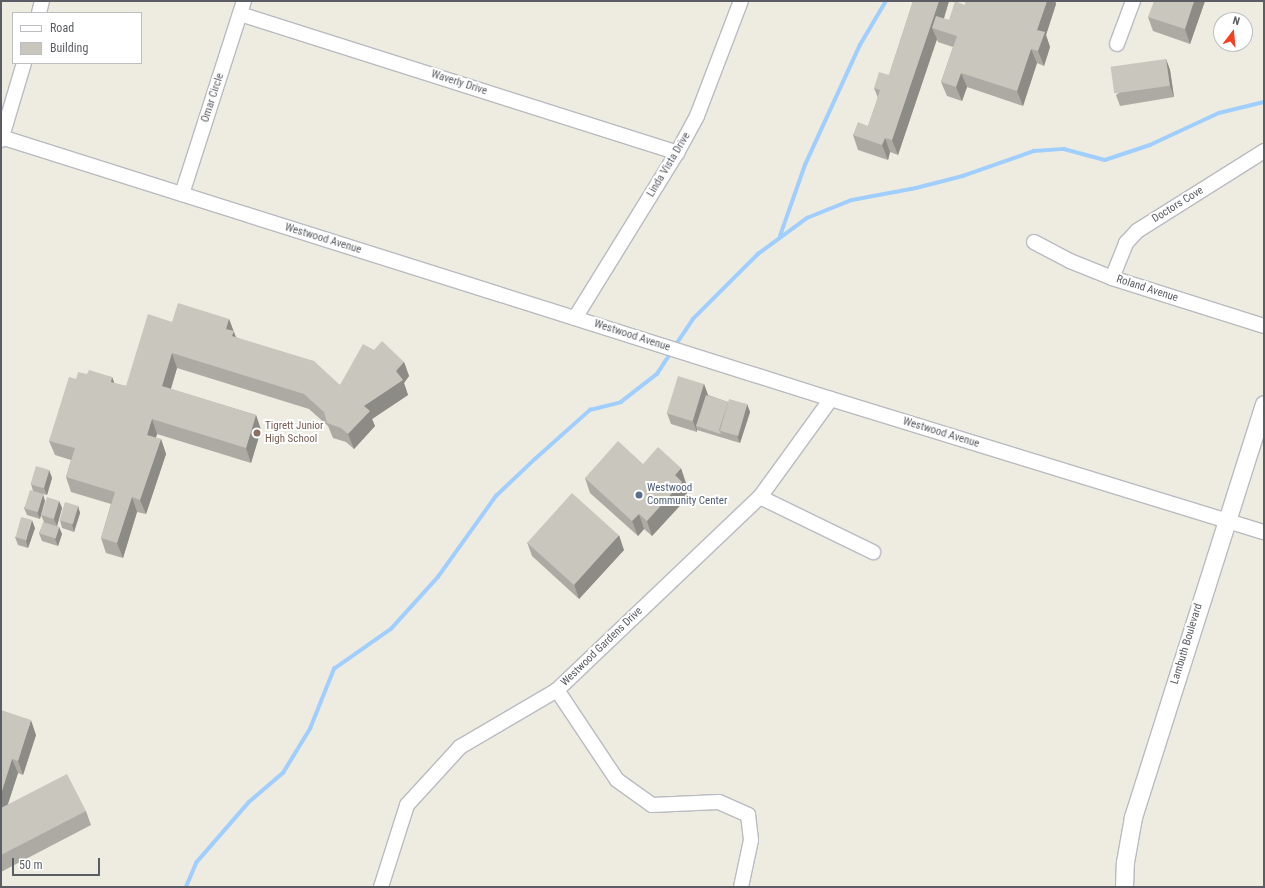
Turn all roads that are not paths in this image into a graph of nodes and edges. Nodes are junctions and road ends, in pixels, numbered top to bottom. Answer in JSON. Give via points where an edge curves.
{"nodes":[{"id":1,"x":42,"y":1,"type":"edge"},
{"id":2,"x":741,"y":1,"type":"edge"},
{"id":3,"x":1133,"y":1,"type":"edge"},
{"id":4,"x":242,"y":8,"type":"edge"},
{"id":5,"x":39,"y":12,"type":"edge"},
{"id":6,"x":1117,"y":44,"type":"dead end"},
{"id":7,"x":24,"y":64,"type":"edge"},
{"id":8,"x":1,"y":138,"type":"edge"},
{"id":9,"x":1264,"y":151,"type":"edge"},
{"id":10,"x":677,"y":153,"type":"junction"},
{"id":11,"x":182,"y":194,"type":"junction"},
{"id":12,"x":1034,"y":242,"type":"dead end"},
{"id":13,"x":1112,"y":278,"type":"junction"},
{"id":14,"x":575,"y":318,"type":"junction"},
{"id":15,"x":1264,"y":326,"type":"edge"},
{"id":16,"x":831,"y":399,"type":"junction"},
{"id":17,"x":1264,"y":404,"type":"edge"},
{"id":18,"x":760,"y":497,"type":"junction"},
{"id":19,"x":1226,"y":520,"type":"junction"},
{"id":20,"x":1264,"y":532,"type":"edge"},
{"id":21,"x":873,"y":552,"type":"dead end"},
{"id":22,"x":557,"y":690,"type":"junction"},
{"id":23,"x":381,"y":887,"type":"edge"},
{"id":24,"x":741,"y":887,"type":"edge"},
{"id":25,"x":1124,"y":887,"type":"edge"}],
"edges":[{"from":1,"to":5,"type":"street"},
{"from":2,"to":10,"type":"street","name":"Linda Vista Drive","via":[[697,116]]},
{"from":3,"to":6,"type":"street"},
{"from":4,"to":10,"type":"street","name":"Waverly Drive"},
{"from":4,"to":11,"type":"street","name":"Omar Circle"},
{"from":7,"to":8,"type":"street"},
{"from":8,"to":11,"type":"street","name":"Westwood Avenue"},
{"from":9,"to":13,"type":"street","name":"Doctors Cove","via":[[1137,231],[1126,243]]},
{"from":10,"to":14,"type":"street","name":"Linda Vista Drive"},
{"from":11,"to":14,"type":"street","name":"Westwood Avenue"},
{"from":12,"to":13,"type":"street","name":"Roland Avenue","via":[[1070,261]]},
{"from":13,"to":15,"type":"street","name":"Roland Avenue"},
{"from":14,"to":16,"type":"street","name":"Westwood Avenue"},
{"from":16,"to":18,"type":"street","name":"Westwood Gardens Drive"},
{"from":16,"to":19,"type":"street","name":"Westwood Avenue"},
{"from":17,"to":19,"type":"street","name":"Lambuth Boulevard"},
{"from":18,"to":21,"type":"street"},
{"from":18,"to":22,"type":"street","name":"Westwood Gardens Drive"},
{"from":19,"to":20,"type":"street","name":"Westwood Avenue"},
{"from":19,"to":25,"type":"street","name":"Lambuth Boulevard","via":[[1133,816],[1125,862]]},
{"from":22,"to":23,"type":"street","name":"Westwood Gardens Drive","via":[[460,747],[407,805]]},
{"from":22,"to":24,"type":"street","via":[[617,780],[652,805],[719,802],[748,815],[751,840]]}]}
